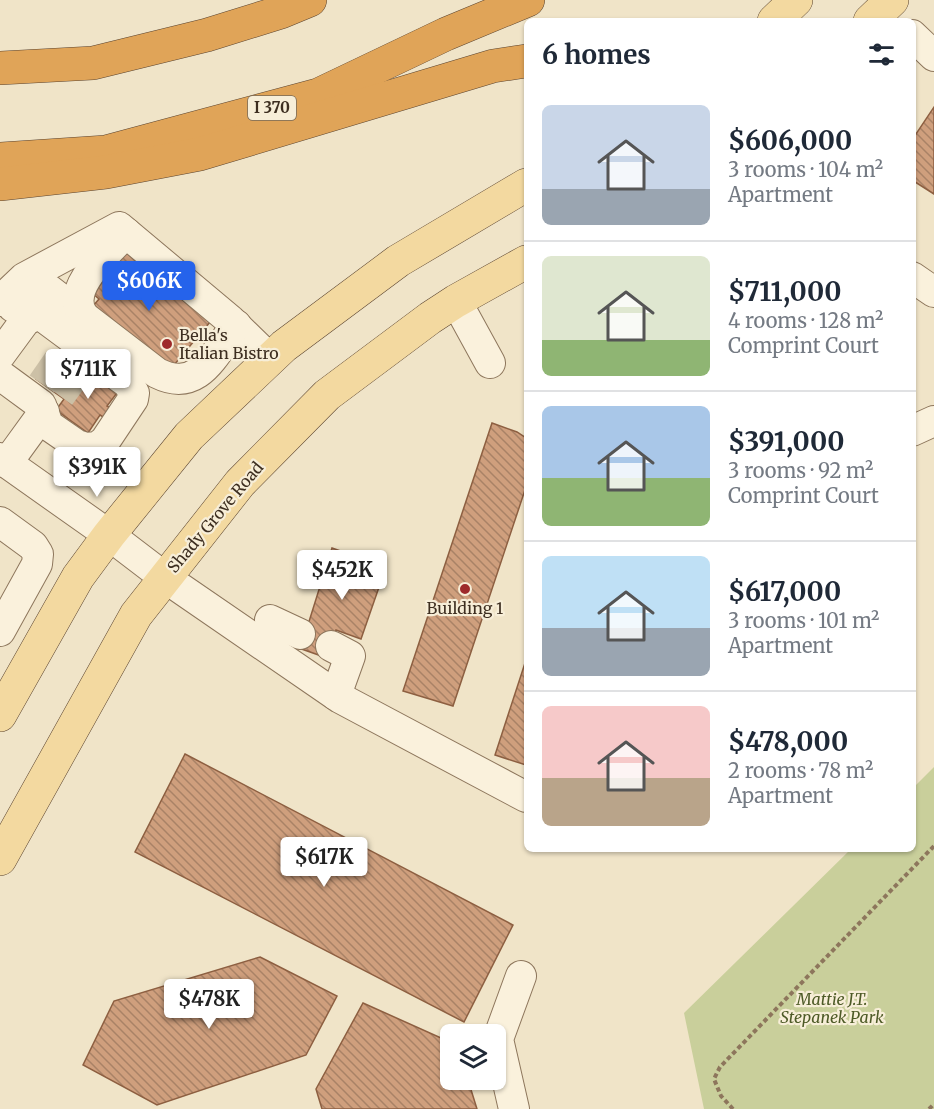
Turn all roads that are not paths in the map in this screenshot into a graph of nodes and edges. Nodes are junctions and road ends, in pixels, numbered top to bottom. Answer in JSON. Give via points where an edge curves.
{"nodes":[{"id":1,"x":271,"y":0,"type":"edge"},
{"id":2,"x":310,"y":0,"type":"edge"},
{"id":3,"x":528,"y":0,"type":"edge"},
{"id":4,"x":796,"y":0,"type":"edge"},
{"id":5,"x":777,"y":18,"type":"edge"},
{"id":6,"x":207,"y":35,"type":"junction"},
{"id":7,"x":524,"y":61,"type":"edge"},
{"id":8,"x":0,"y":68,"type":"edge"},
{"id":9,"x":0,"y":159,"type":"edge"},
{"id":10,"x":0,"y":184,"type":"edge"},
{"id":11,"x":524,"y":186,"type":"edge"},
{"id":12,"x":126,"y":232,"type":"junction"},
{"id":13,"x":524,"y":263,"type":"edge"},
{"id":14,"x":916,"y":281,"type":"edge"},
{"id":15,"x":934,"y":292,"type":"edge"},
{"id":16,"x":0,"y":301,"type":"edge"},
{"id":17,"x":456,"y":301,"type":"junction"},
{"id":18,"x":0,"y":320,"type":"edge"},
{"id":19,"x":236,"y":325,"type":"junction"},
{"id":20,"x":0,"y":355,"type":"edge"},
{"id":21,"x":269,"y":358,"type":"junction"},
{"id":22,"x":490,"y":363,"type":"dead end"},
{"id":23,"x":0,"y":375,"type":"edge"},
{"id":24,"x":59,"y":375,"type":"junction"},
{"id":25,"x":934,"y":422,"type":"edge"},
{"id":26,"x":916,"y":429,"type":"edge"},
{"id":27,"x":4,"y":461,"type":"edge"},
{"id":28,"x":0,"y":522,"type":"edge"},
{"id":29,"x":109,"y":535,"type":"junction"},
{"id":30,"x":164,"y":577,"type":"junction"},
{"id":31,"x":270,"y":620,"type":"dead end"},
{"id":32,"x":0,"y":631,"type":"edge"},
{"id":33,"x":300,"y":634,"type":"dead end"},
{"id":34,"x":331,"y":646,"type":"dead end"},
{"id":35,"x":8,"y":682,"type":"edge"},
{"id":36,"x":336,"y":695,"type":"junction"},
{"id":37,"x":0,"y":715,"type":"edge"},
{"id":38,"x":524,"y":796,"type":"edge"},
{"id":39,"x":0,"y":859,"type":"edge"},
{"id":40,"x":521,"y":976,"type":"dead end"},
{"id":41,"x":514,"y":1109,"type":"edge"}],
"edges":[{"from":1,"to":6,"type":"highway"},
{"from":2,"to":6,"type":"highway"},
{"from":3,"to":9,"type":"highway","number":"I 370","via":[[318,95],[106,152]]},
{"from":4,"to":5,"type":"main road"},
{"from":6,"to":8,"type":"highway","via":[[93,63]]},
{"from":7,"to":10,"type":"highway","via":[[493,66],[200,154],[106,172]]},
{"from":11,"to":21,"type":"main road","via":[[398,261]]},
{"from":12,"to":16,"type":"street","via":[[119,227],[29,275]]},
{"from":12,"to":19,"type":"street"},
{"from":12,"to":24,"type":"street","via":[[84,282]]},
{"from":13,"to":17,"type":"main road","name":"Shady Grove Road"},
{"from":14,"to":15,"type":"street"},
{"from":17,"to":22,"type":"street"},
{"from":17,"to":30,"type":"main road","name":"Shady Grove Road","via":[[327,395],[240,483]]},
{"from":18,"to":24,"type":"street","via":[[31,290],[40,288],[58,296]]},
{"from":19,"to":21,"type":"street"},
{"from":19,"to":24,"type":"street","via":[[200,372],[190,378],[173,380],[157,374]]},
{"from":20,"to":24,"type":"street","via":[[23,323],[42,316]]},
{"from":21,"to":29,"type":"main road","via":[[189,436]]},
{"from":23,"to":24,"type":"street"},
{"from":24,"to":24,"type":"street","via":[[48,425],[77,445],[97,447],[131,405],[134,393],[128,383]]},
{"from":24,"to":27,"type":"street"},
{"from":25,"to":26,"type":"street"},
{"from":27,"to":29,"type":"street"},
{"from":28,"to":32,"type":"street","via":[[33,546],[38,558]]},
{"from":29,"to":30,"type":"street"},
{"from":29,"to":35,"type":"main road"},
{"from":30,"to":36,"type":"street"},
{"from":30,"to":39,"type":"main road","name":"Shady Grove Road","via":[[130,625]]},
{"from":31,"to":33,"type":"street"},
{"from":34,"to":36,"type":"street","via":[[350,656]]},
{"from":35,"to":37,"type":"main road"},
{"from":36,"to":38,"type":"street"},
{"from":40,"to":41,"type":"street","via":[[498,1039]]}]}
